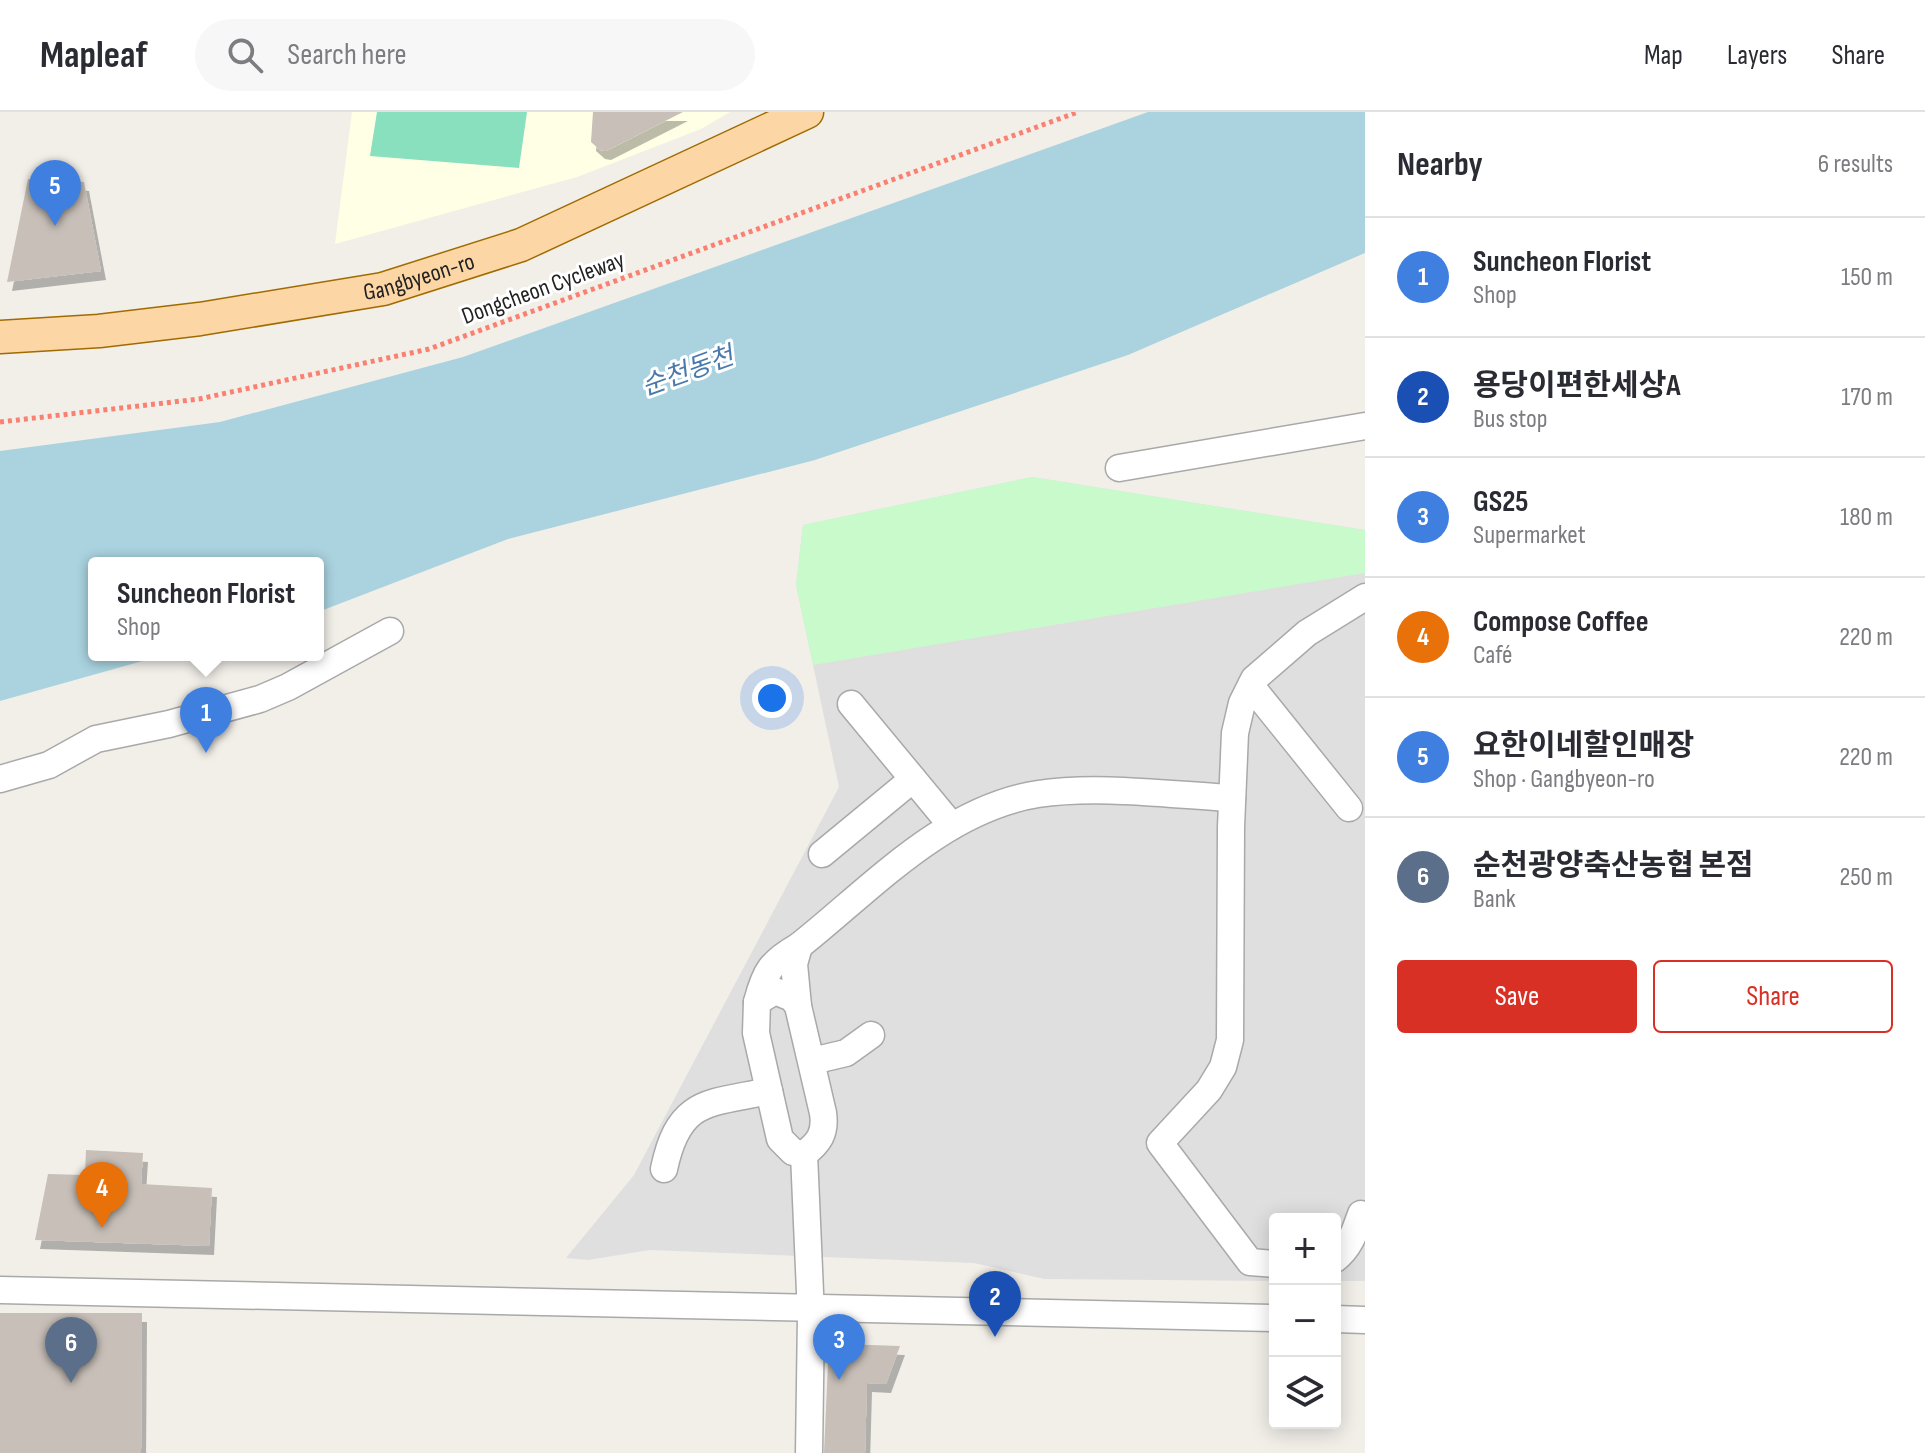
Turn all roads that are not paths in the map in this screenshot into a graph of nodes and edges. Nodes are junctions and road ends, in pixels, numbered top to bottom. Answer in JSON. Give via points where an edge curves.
{"nodes":[{"id":1,"x":807,"y":112,"type":"edge"},
{"id":2,"x":0,"y":337,"type":"edge"},
{"id":3,"x":1365,"y":426,"type":"edge"},
{"id":4,"x":1119,"y":468,"type":"dead end"},
{"id":5,"x":1365,"y":597,"type":"edge"},
{"id":6,"x":390,"y":631,"type":"dead end"},
{"id":7,"x":1251,"y":686,"type":"junction"},
{"id":8,"x":851,"y":704,"type":"dead end"},
{"id":9,"x":0,"y":779,"type":"edge"},
{"id":10,"x":913,"y":779,"type":"junction"},
{"id":11,"x":1232,"y":798,"type":"junction"},
{"id":12,"x":1349,"y":808,"type":"dead end"},
{"id":13,"x":952,"y":826,"type":"junction"},
{"id":14,"x":822,"y":854,"type":"dead end"},
{"id":15,"x":799,"y":946,"type":"junction"},
{"id":16,"x":757,"y":1002,"type":"junction"},
{"id":17,"x":798,"y":1006,"type":"junction"},
{"id":18,"x":871,"y":1035,"type":"dead end"},
{"id":19,"x":812,"y":1061,"type":"junction"},
{"id":20,"x":769,"y":1091,"type":"junction"},
{"id":21,"x":804,"y":1154,"type":"junction"},
{"id":22,"x":664,"y":1169,"type":"dead end"},
{"id":23,"x":1361,"y":1214,"type":"dead end"},
{"id":24,"x":1341,"y":1254,"type":"edge"},
{"id":25,"x":1269,"y":1264,"type":"edge"},
{"id":26,"x":0,"y":1290,"type":"edge"},
{"id":27,"x":811,"y":1309,"type":"junction"},
{"id":28,"x":1269,"y":1318,"type":"edge"},
{"id":29,"x":1341,"y":1319,"type":"edge"},
{"id":30,"x":1365,"y":1320,"type":"edge"},
{"id":31,"x":809,"y":1453,"type":"edge"}],
"edges":[{"from":1,"to":2,"type":"main road","name":"Gangbyeon-ro","via":[[521,245],[383,289],[200,319]]},
{"from":3,"to":4,"type":"street"},
{"from":5,"to":7,"type":"street","via":[[1307,633]]},
{"from":6,"to":9,"type":"street","via":[[260,699],[96,739],[49,765]]},
{"from":7,"to":11,"type":"street","via":[[1235,733]]},
{"from":7,"to":12,"type":"street"},
{"from":8,"to":10,"type":"street"},
{"from":10,"to":13,"type":"street"},
{"from":10,"to":14,"type":"street"},
{"from":11,"to":13,"type":"street","via":[[1037,794]]},
{"from":11,"to":25,"type":"street","via":[[1230,1040],[1223,1067],[1209,1090],[1160,1143],[1250,1262]]},
{"from":13,"to":15,"type":"street"},
{"from":15,"to":16,"type":"street","via":[[768,970]]},
{"from":15,"to":17,"type":"street","via":[[794,964]]},
{"from":16,"to":17,"type":"street","via":[[775,991]]},
{"from":16,"to":20,"type":"street","via":[[756,1033]]},
{"from":17,"to":19,"type":"street"},
{"from":18,"to":19,"type":"street","via":[[846,1053]]},
{"from":19,"to":21,"type":"street","via":[[825,1125],[821,1138]]},
{"from":20,"to":21,"type":"street","via":[[780,1139],[793,1152]]},
{"from":20,"to":22,"type":"street","via":[[703,1105],[688,1114],[669,1144]]},
{"from":21,"to":27,"type":"street"},
{"from":23,"to":24,"type":"street"},
{"from":26,"to":27,"type":"street"},
{"from":27,"to":28,"type":"street"},
{"from":27,"to":31,"type":"street"},
{"from":29,"to":30,"type":"street"}]}
